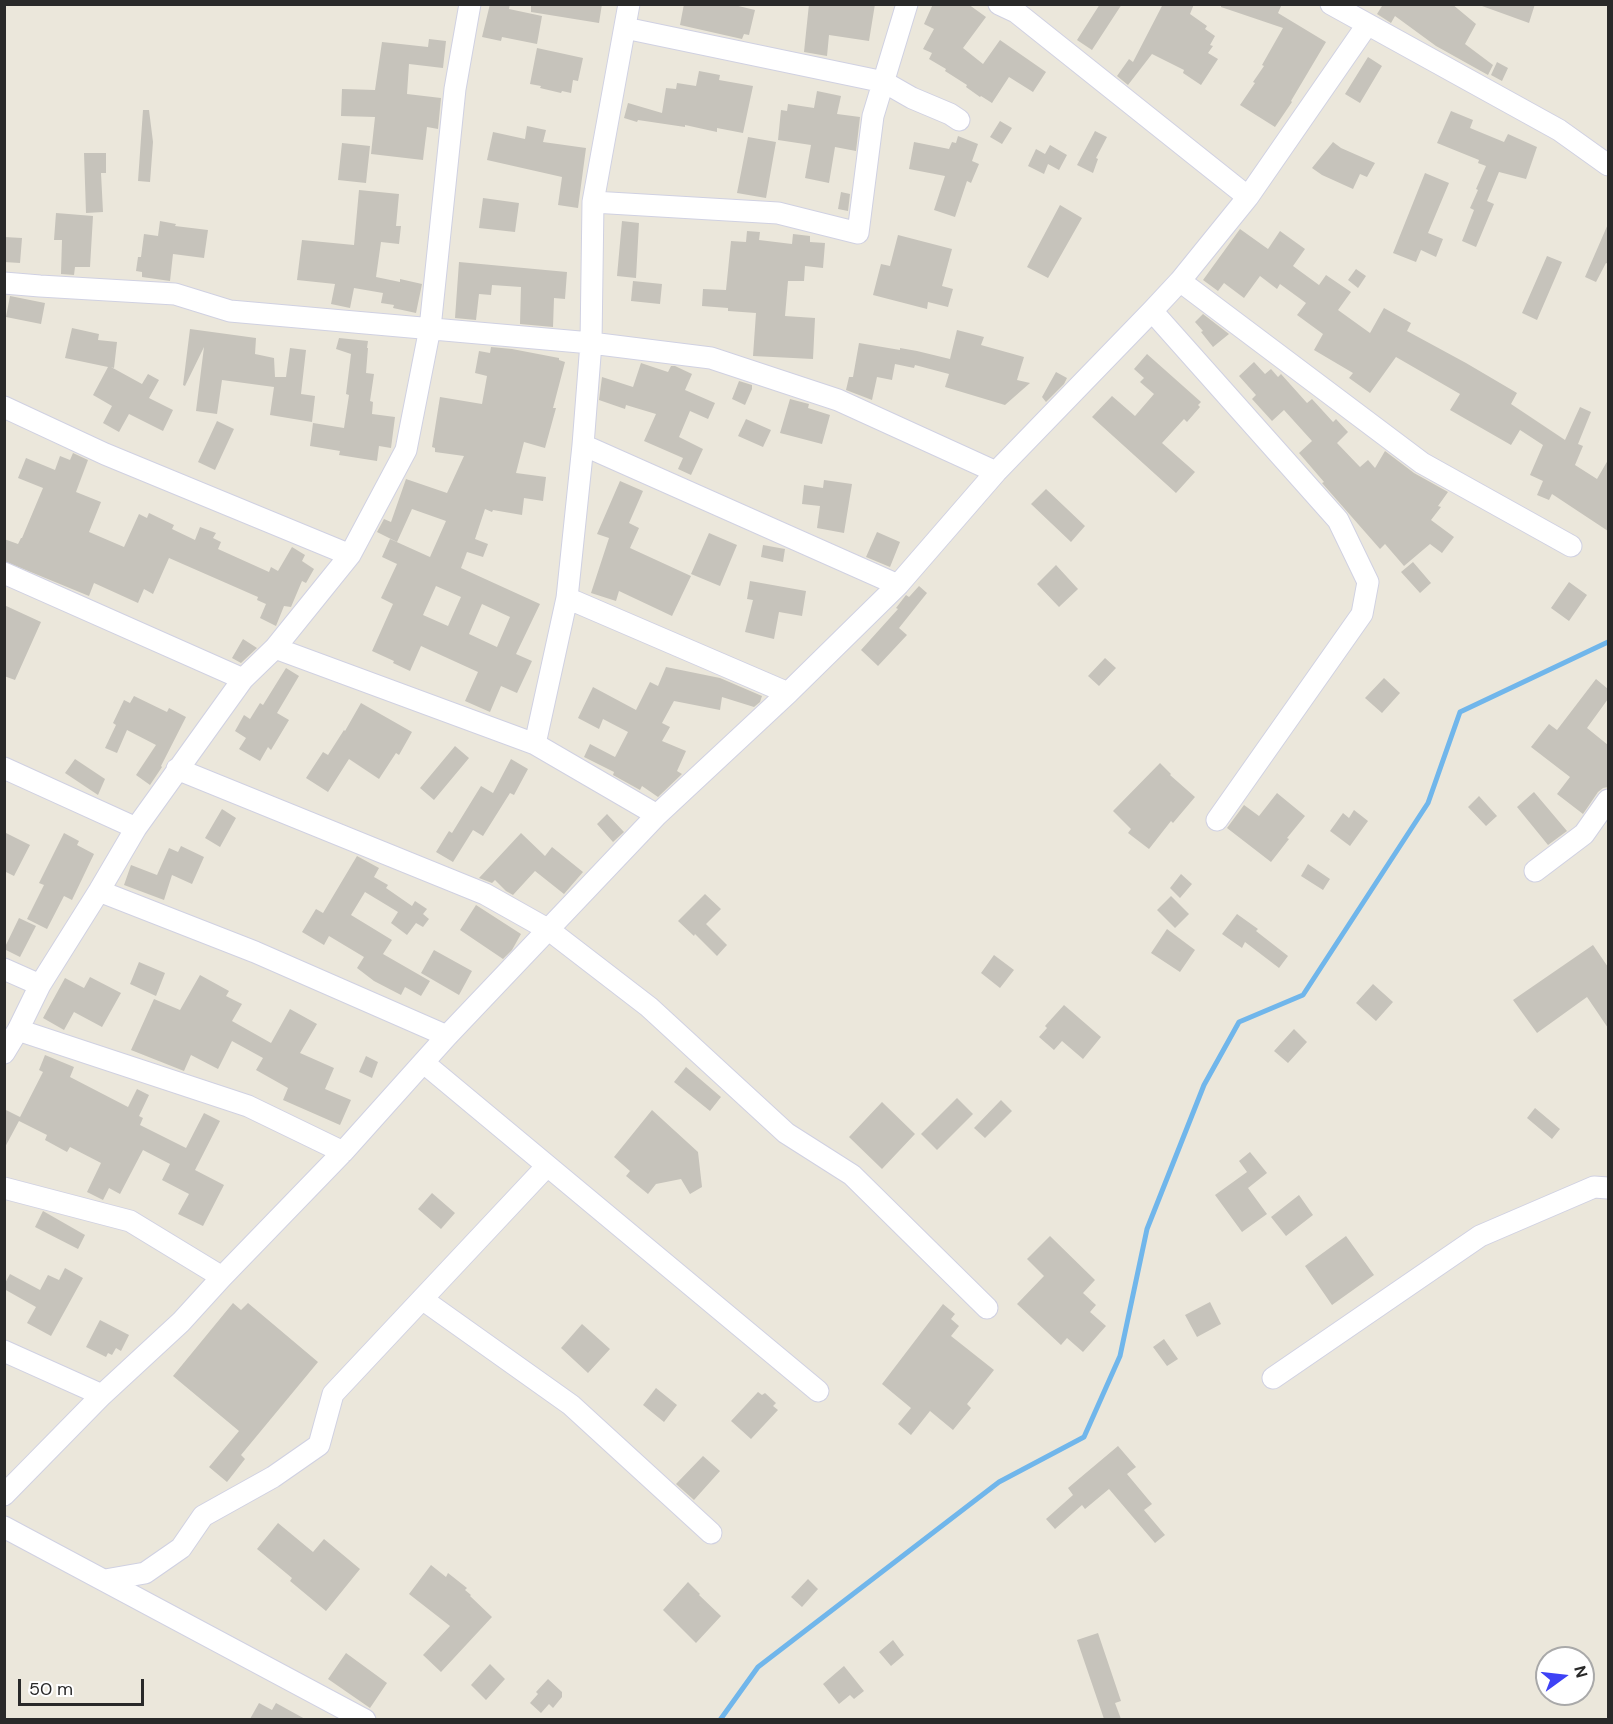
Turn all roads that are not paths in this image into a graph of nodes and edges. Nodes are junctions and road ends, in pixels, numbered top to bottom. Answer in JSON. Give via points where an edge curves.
{"nodes":[{"id":1,"x":470,"y":4,"type":"edge"},
{"id":2,"x":629,"y":4,"type":"edge"},
{"id":3,"x":908,"y":4,"type":"edge"},
{"id":4,"x":999,"y":4,"type":"edge"},
{"id":5,"x":1331,"y":4,"type":"edge"},
{"id":6,"x":1359,"y":14,"type":"edge"},
{"id":7,"x":625,"y":28,"type":"junction"},
{"id":8,"x":884,"y":82,"type":"junction"},
{"id":9,"x":959,"y":120,"type":"dead end"},
{"id":10,"x":1608,"y":165,"type":"edge"},
{"id":11,"x":1248,"y":197,"type":"junction"},
{"id":12,"x":593,"y":202,"type":"junction"},
{"id":13,"x":1180,"y":280,"type":"junction"},
{"id":14,"x":4,"y":283,"type":"edge"},
{"id":15,"x":1152,"y":311,"type":"junction"},
{"id":16,"x":430,"y":328,"type":"junction"},
{"id":17,"x":591,"y":344,"type":"junction"},
{"id":18,"x":4,"y":407,"type":"edge"},
{"id":19,"x":583,"y":445,"type":"junction"},
{"id":20,"x":996,"y":472,"type":"junction"},
{"id":21,"x":1571,"y":546,"type":"dead end"},
{"id":22,"x":350,"y":555,"type":"junction"},
{"id":23,"x":4,"y":573,"type":"edge"},
{"id":24,"x":898,"y":585,"type":"junction"},
{"id":25,"x":567,"y":598,"type":"junction"},
{"id":26,"x":275,"y":648,"type":"junction"},
{"id":27,"x":243,"y":679,"type":"junction"},
{"id":28,"x":788,"y":693,"type":"junction"},
{"id":29,"x":535,"y":744,"type":"junction"},
{"id":30,"x":4,"y":768,"type":"edge"},
{"id":31,"x":177,"y":769,"type":"junction"},
{"id":32,"x":1608,"y":800,"type":"edge"},
{"id":33,"x":657,"y":815,"type":"junction"},
{"id":34,"x":1217,"y":820,"type":"dead end"},
{"id":35,"x":136,"y":828,"type":"junction"},
{"id":36,"x":1535,"y":871,"type":"dead end"},
{"id":37,"x":99,"y":891,"type":"junction"},
{"id":38,"x":549,"y":930,"type":"junction"},
{"id":39,"x":4,"y":969,"type":"edge"},
{"id":40,"x":40,"y":984,"type":"junction"},
{"id":41,"x":18,"y":1030,"type":"junction"},
{"id":42,"x":447,"y":1036,"type":"junction"},
{"id":43,"x":4,"y":1053,"type":"edge"},
{"id":44,"x":424,"y":1063,"type":"junction"},
{"id":45,"x":343,"y":1152,"type":"junction"},
{"id":46,"x":547,"y":1166,"type":"junction"},
{"id":47,"x":4,"y":1188,"type":"edge"},
{"id":48,"x":1608,"y":1188,"type":"edge"},
{"id":49,"x":222,"y":1277,"type":"junction"},
{"id":50,"x":422,"y":1299,"type":"junction"},
{"id":51,"x":987,"y":1308,"type":"dead end"},
{"id":52,"x":4,"y":1351,"type":"edge"},
{"id":53,"x":1273,"y":1378,"type":"dead end"},
{"id":54,"x":818,"y":1391,"type":"dead end"},
{"id":55,"x":102,"y":1395,"type":"junction"},
{"id":56,"x":4,"y":1495,"type":"edge"},
{"id":57,"x":4,"y":1527,"type":"edge"},
{"id":58,"x":711,"y":1533,"type":"dead end"},
{"id":59,"x":105,"y":1580,"type":"junction"},
{"id":60,"x":364,"y":1719,"type":"edge"}],
"edges":[{"from":1,"to":16,"type":"street","via":[[455,89]]},
{"from":2,"to":7,"type":"street"},
{"from":3,"to":8,"type":"street"},
{"from":4,"to":11,"type":"street","via":[[1016,12]]},
{"from":5,"to":6,"type":"street"},
{"from":6,"to":10,"type":"street","via":[[1559,130]]},
{"from":6,"to":11,"type":"street"},
{"from":7,"to":8,"type":"street"},
{"from":7,"to":12,"type":"street"},
{"from":8,"to":9,"type":"street"},
{"from":8,"to":12,"type":"street","via":[[873,116],[858,233],[778,213]]},
{"from":11,"to":13,"type":"street"},
{"from":12,"to":17,"type":"street"},
{"from":13,"to":15,"type":"street"},
{"from":13,"to":21,"type":"street","via":[[1422,463]]},
{"from":14,"to":16,"type":"street","via":[[175,294],[230,311]]},
{"from":15,"to":20,"type":"street"},
{"from":15,"to":34,"type":"street","via":[[1338,520],[1368,582],[1362,614]]},
{"from":16,"to":17,"type":"street"},
{"from":16,"to":22,"type":"street","via":[[406,450]]},
{"from":17,"to":19,"type":"street"},
{"from":17,"to":20,"type":"street","via":[[711,358],[838,400]]},
{"from":18,"to":22,"type":"street","via":[[105,454]]},
{"from":19,"to":24,"type":"street"},
{"from":19,"to":25,"type":"street"},
{"from":20,"to":24,"type":"street"},
{"from":22,"to":26,"type":"street"},
{"from":23,"to":27,"type":"street"},
{"from":24,"to":28,"type":"street"},
{"from":25,"to":28,"type":"street"},
{"from":25,"to":29,"type":"street"},
{"from":26,"to":27,"type":"street"},
{"from":26,"to":29,"type":"street"},
{"from":27,"to":31,"type":"street"},
{"from":28,"to":33,"type":"street"},
{"from":29,"to":33,"type":"street"},
{"from":30,"to":35,"type":"street"},
{"from":31,"to":35,"type":"street"},
{"from":31,"to":38,"type":"street","via":[[485,894]]},
{"from":32,"to":36,"type":"street","via":[[1584,834]]},
{"from":33,"to":38,"type":"street"},
{"from":35,"to":37,"type":"street"},
{"from":37,"to":40,"type":"street"},
{"from":37,"to":42,"type":"street","via":[[255,952]]},
{"from":38,"to":42,"type":"street"},
{"from":38,"to":51,"type":"street","via":[[649,1007],[786,1133],[852,1175]]},
{"from":39,"to":40,"type":"street"},
{"from":40,"to":41,"type":"street"},
{"from":41,"to":43,"type":"street"},
{"from":41,"to":45,"type":"street","via":[[249,1106]]},
{"from":42,"to":44,"type":"street"},
{"from":44,"to":45,"type":"street"},
{"from":44,"to":46,"type":"street"},
{"from":45,"to":49,"type":"street"},
{"from":46,"to":50,"type":"street"},
{"from":46,"to":54,"type":"street"},
{"from":47,"to":49,"type":"street","via":[[130,1221]]},
{"from":48,"to":53,"type":"street","via":[[1594,1187],[1480,1236]]},
{"from":49,"to":55,"type":"street","via":[[181,1322]]},
{"from":50,"to":58,"type":"street","via":[[571,1405]]},
{"from":50,"to":59,"type":"street","via":[[333,1394],[319,1445],[273,1477],[203,1516],[182,1548],[145,1573]]},
{"from":52,"to":55,"type":"street"},
{"from":55,"to":56,"type":"street"},
{"from":57,"to":59,"type":"street"},
{"from":59,"to":60,"type":"street"}]}
